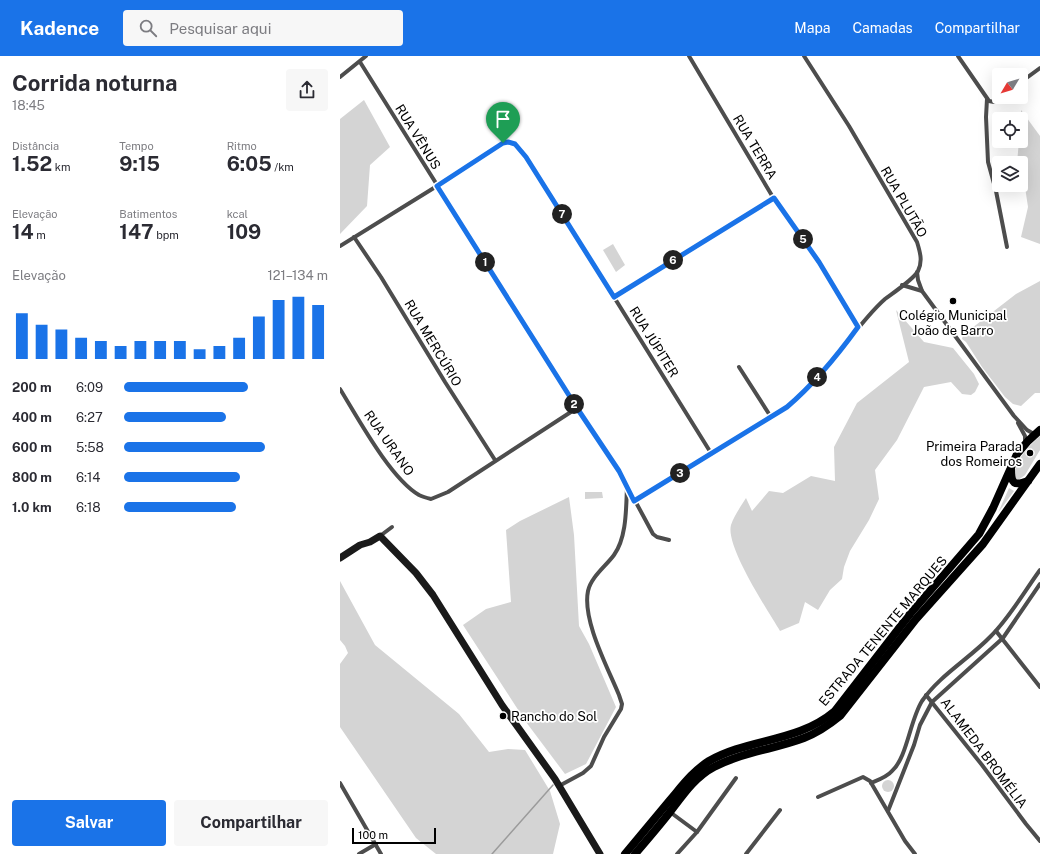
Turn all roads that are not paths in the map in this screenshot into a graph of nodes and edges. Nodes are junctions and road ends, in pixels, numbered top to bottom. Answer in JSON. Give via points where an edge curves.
{"nodes":[{"id":1,"x":366,"y":56,"type":"edge"},
{"id":2,"x":689,"y":56,"type":"edge"},
{"id":3,"x":804,"y":56,"type":"edge"},
{"id":4,"x":958,"y":56,"type":"edge"},
{"id":5,"x":360,"y":62,"type":"junction"},
{"id":6,"x":1040,"y":68,"type":"edge"},
{"id":7,"x":1028,"y":77,"type":"edge"},
{"id":8,"x":340,"y":78,"type":"edge"},
{"id":9,"x":987,"y":99,"type":"junction"},
{"id":10,"x":992,"y":102,"type":"edge"},
{"id":11,"x":437,"y":186,"type":"junction"},
{"id":12,"x":774,"y":198,"type":"junction"},
{"id":13,"x":354,"y":237,"type":"junction"},
{"id":14,"x":340,"y":246,"type":"edge"},
{"id":15,"x":1007,"y":247,"type":"dead end"},
{"id":16,"x":917,"y":272,"type":"junction"},
{"id":17,"x":902,"y":286,"type":"junction"},
{"id":18,"x":922,"y":291,"type":"junction"},
{"id":19,"x":614,"y":297,"type":"junction"},
{"id":20,"x":858,"y":327,"type":"junction"},
{"id":21,"x":739,"y":367,"type":"dead end"},
{"id":22,"x":340,"y":389,"type":"edge"},
{"id":23,"x":577,"y":408,"type":"junction"},
{"id":24,"x":1014,"y":416,"type":"junction"},
{"id":25,"x":771,"y":417,"type":"junction"},
{"id":26,"x":1038,"y":432,"type":"edge"},
{"id":27,"x":1025,"y":444,"type":"junction"},
{"id":28,"x":711,"y":453,"type":"junction"},
{"id":29,"x":495,"y":460,"type":"junction"},
{"id":30,"x":1040,"y":464,"type":"edge"},
{"id":31,"x":1011,"y":468,"type":"junction"},
{"id":32,"x":1028,"y":481,"type":"junction"},
{"id":33,"x":627,"y":486,"type":"junction"},
{"id":34,"x":634,"y":501,"type":"junction"},
{"id":35,"x":392,"y":527,"type":"dead end"},
{"id":36,"x":380,"y":536,"type":"junction"},
{"id":37,"x":669,"y":540,"type":"dead end"},
{"id":38,"x":340,"y":558,"type":"edge"},
{"id":39,"x":1040,"y":570,"type":"edge"},
{"id":40,"x":1040,"y":584,"type":"edge"},
{"id":41,"x":996,"y":631,"type":"junction"},
{"id":42,"x":1003,"y":638,"type":"junction"},
{"id":43,"x":1040,"y":687,"type":"edge"},
{"id":44,"x":926,"y":695,"type":"junction"},
{"id":45,"x":932,"y":702,"type":"junction"},
{"id":46,"x":736,"y":778,"type":"dead end"},
{"id":47,"x":340,"y":782,"type":"edge"},
{"id":48,"x":871,"y":783,"type":"junction"},
{"id":49,"x":559,"y":786,"type":"junction"},
{"id":50,"x":818,"y":797,"type":"dead end"},
{"id":51,"x":780,"y":810,"type":"dead end"},
{"id":52,"x":888,"y":811,"type":"junction"},
{"id":53,"x":670,"y":812,"type":"junction"},
{"id":54,"x":697,"y":832,"type":"junction"},
{"id":55,"x":1040,"y":841,"type":"edge"},
{"id":56,"x":376,"y":844,"type":"junction"},
{"id":57,"x":359,"y":854,"type":"edge"},
{"id":58,"x":381,"y":854,"type":"edge"},
{"id":59,"x":600,"y":854,"type":"edge"},
{"id":60,"x":626,"y":854,"type":"edge"},
{"id":61,"x":635,"y":854,"type":"edge"},
{"id":62,"x":677,"y":854,"type":"edge"},
{"id":63,"x":746,"y":854,"type":"edge"},
{"id":64,"x":915,"y":854,"type":"edge"}],
"edges":[{"from":1,"to":5,"type":"street"},
{"from":2,"to":12,"type":"street","name":"RUA TERRA"},
{"from":3,"to":16,"type":"street","name":"RUA PLUTÃO","via":[[849,126],[917,242],[921,261]]},
{"from":4,"to":9,"type":"street"},
{"from":5,"to":8,"type":"street"},
{"from":5,"to":11,"type":"street","name":"RUA VÊNUS"},
{"from":6,"to":7,"type":"street"},
{"from":9,"to":10,"type":"street"},
{"from":9,"to":15,"type":"street","via":[[988,162]]},
{"from":11,"to":13,"type":"street"},
{"from":11,"to":19,"type":"street","name":"RUA JÚPITER","via":[[503,143],[512,142],[526,157]]},
{"from":11,"to":23,"type":"street","name":"RUA VÊNUS"},
{"from":12,"to":19,"type":"street"},
{"from":12,"to":20,"type":"street","name":"RUA TERRA","via":[[819,262]]},
{"from":13,"to":14,"type":"street"},
{"from":13,"to":29,"type":"street","name":"RUA MERCÚRIO"},
{"from":16,"to":17,"type":"street"},
{"from":16,"to":18,"type":"street"},
{"from":17,"to":18,"type":"street"},
{"from":17,"to":20,"type":"street","via":[[876,307]]},
{"from":18,"to":24,"type":"street"},
{"from":19,"to":28,"type":"street","name":"RUA JÚPITER"},
{"from":20,"to":25,"type":"street","via":[[837,355],[799,396]]},
{"from":21,"to":25,"type":"street"},
{"from":22,"to":29,"type":"street","name":"RUA URANO","via":[[396,474],[420,495],[431,499],[448,492]]},
{"from":23,"to":29,"type":"street"},
{"from":23,"to":33,"type":"street","name":"RUA VÊNUS"},
{"from":24,"to":26,"type":"street","via":[[1027,430]]},
{"from":24,"to":27,"type":"street","via":[[1025,436]]},
{"from":25,"to":28,"type":"street"},
{"from":26,"to":27,"type":"main road","name":"ESTRADA TENENTE MARQUES"},
{"from":27,"to":31,"type":"main road","name":"ESTRADA TENENTE MARQUES"},
{"from":28,"to":34,"type":"street"},
{"from":30,"to":32,"type":"main road","name":"ESTRADA TENENTE MARQUES"},
{"from":31,"to":32,"type":"main road","via":[[1012,480],[1015,483]]},
{"from":31,"to":60,"type":"main road","name":"ESTRADA TENENTE MARQUES","via":[[988,519],[978,534],[910,614],[835,711],[801,731],[733,751],[703,765],[687,780]]},
{"from":32,"to":53,"type":"main road","name":"ESTRADA TENENTE MARQUES","via":[[982,544],[916,619],[840,716],[805,738],[735,758],[714,767],[696,780]]},
{"from":33,"to":34,"type":"street","name":"RUA VÊNUS"},
{"from":33,"to":49,"type":"street","via":[[626,520],[619,544],[615,554],[591,583],[588,592],[589,619],[619,695],[621,709],[604,737],[591,766]]},
{"from":34,"to":37,"type":"street","name":"RUA VÊNUS","via":[[653,534]]},
{"from":35,"to":36,"type":"street"},
{"from":36,"to":38,"type":"street"},
{"from":36,"to":49,"type":"street","via":[[416,573],[433,595],[502,705]]},
{"from":39,"to":41,"type":"street"},
{"from":40,"to":42,"type":"street"},
{"from":41,"to":42,"type":"street"},
{"from":41,"to":44,"type":"street"},
{"from":42,"to":43,"type":"street"},
{"from":42,"to":45,"type":"street"},
{"from":44,"to":45,"type":"street","name":"ALAMEDA BROMÉLIA"},
{"from":44,"to":48,"type":"street","via":[[916,713],[896,767],[892,772]]},
{"from":45,"to":52,"type":"street","via":[[920,725]]},
{"from":45,"to":55,"type":"street","name":"ALAMEDA BROMÉLIA"},
{"from":46,"to":54,"type":"street"},
{"from":47,"to":56,"type":"street"},
{"from":48,"to":50,"type":"street","via":[[863,777]]},
{"from":48,"to":52,"type":"street"},
{"from":49,"to":59,"type":"street"},
{"from":51,"to":63,"type":"street"},
{"from":52,"to":64,"type":"street"},
{"from":53,"to":54,"type":"street"},
{"from":53,"to":61,"type":"main road","name":"ESTRADA TENENTE MARQUES"},
{"from":54,"to":62,"type":"street"},
{"from":56,"to":57,"type":"street"},
{"from":56,"to":58,"type":"street"}]}
